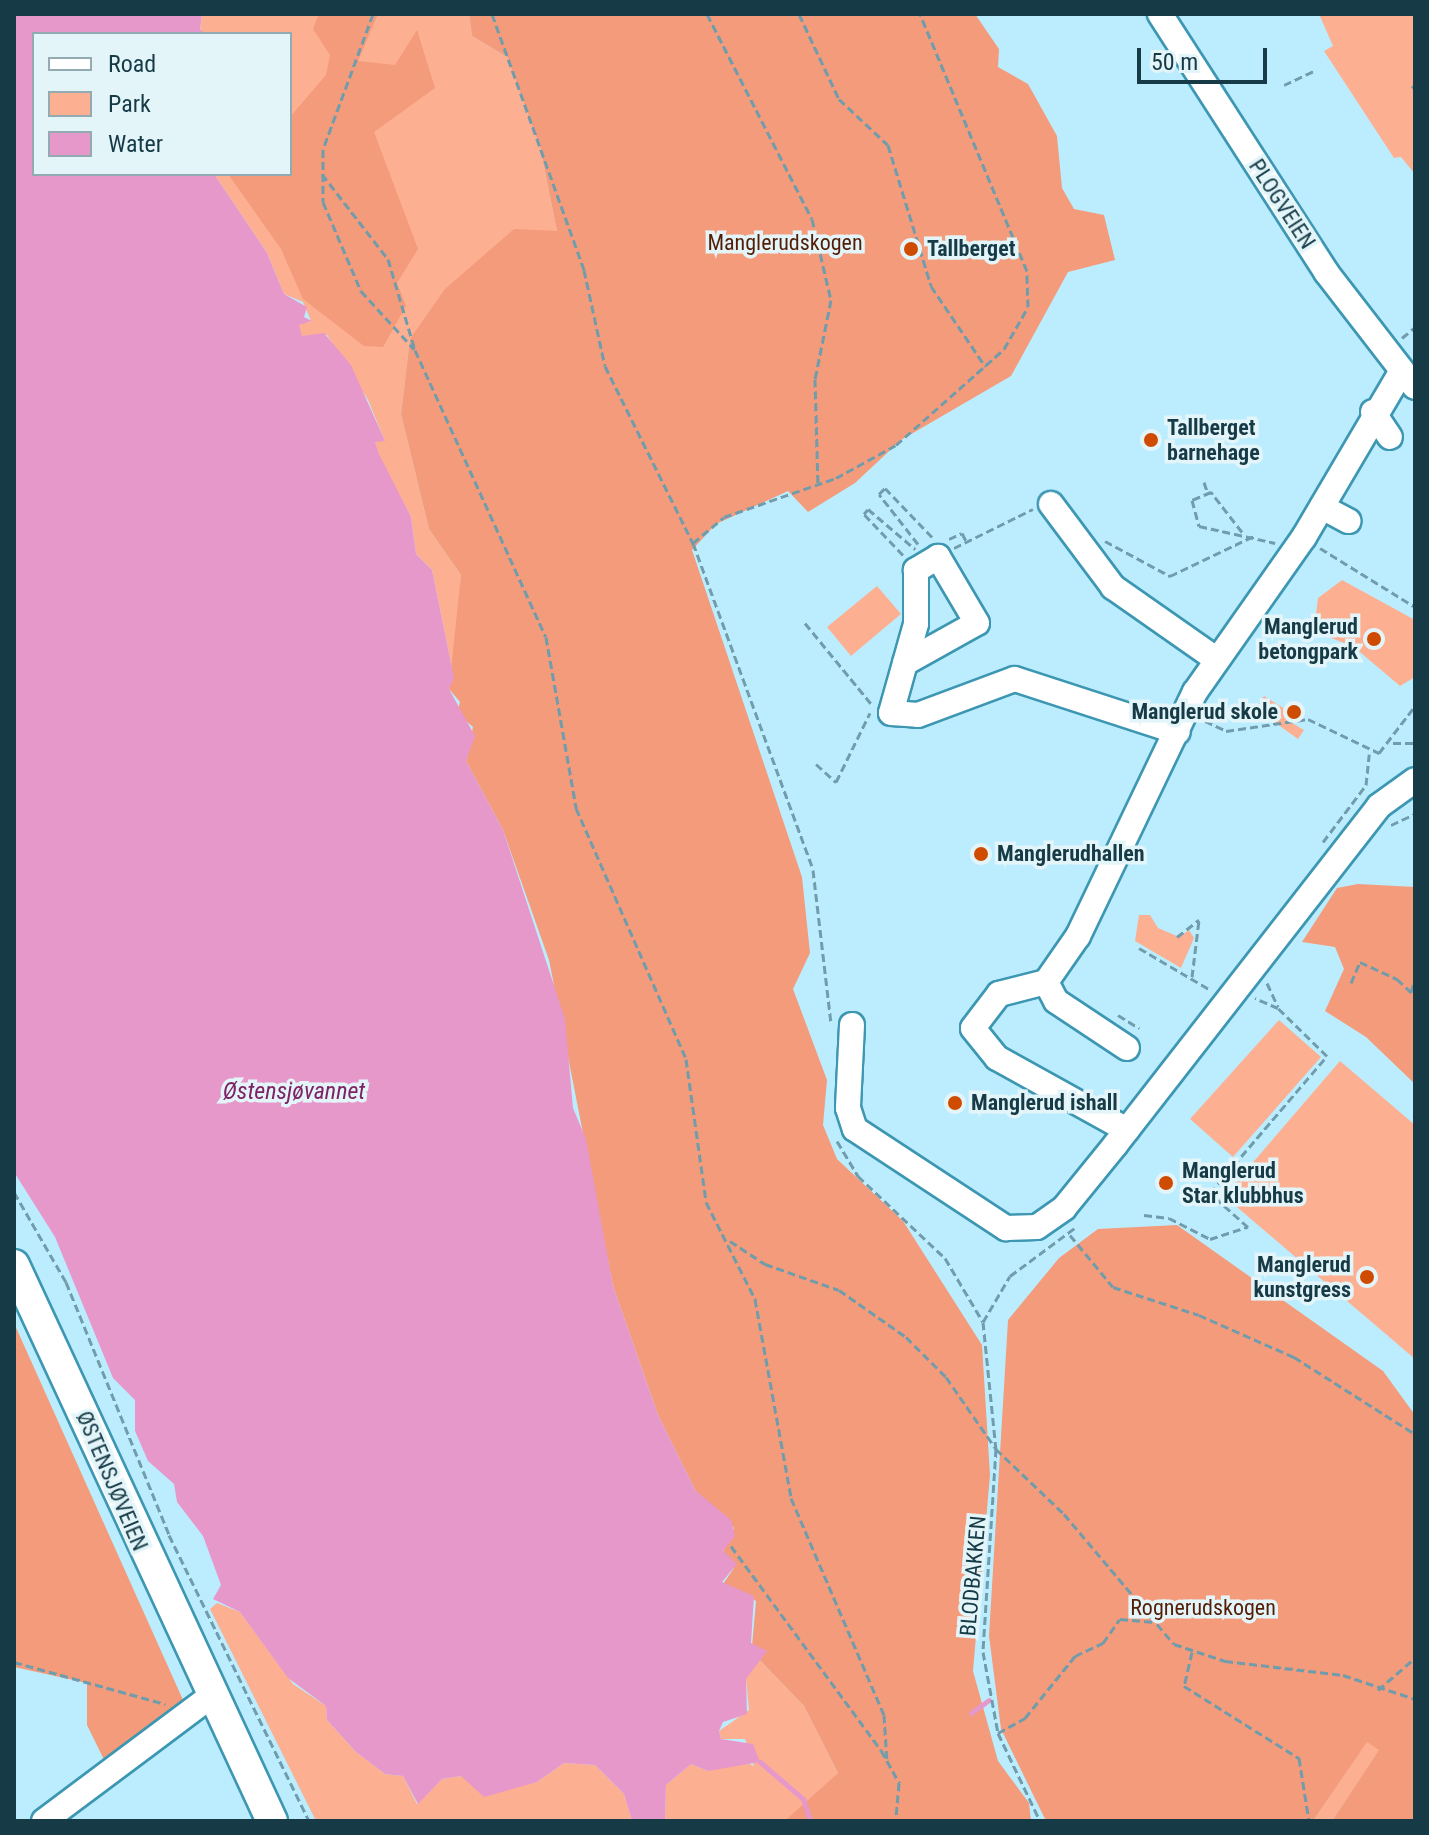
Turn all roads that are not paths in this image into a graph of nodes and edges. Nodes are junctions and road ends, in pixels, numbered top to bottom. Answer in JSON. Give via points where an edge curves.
{"nodes":[{"id":1,"x":1160,"y":14,"type":"edge"},
{"id":2,"x":1408,"y":379,"type":"edge"},
{"id":3,"x":1373,"y":412,"type":"junction"},
{"id":4,"x":1390,"y":437,"type":"dead end"},
{"id":5,"x":1051,"y":504,"type":"road end"},
{"id":6,"x":1322,"y":507,"type":"junction"},
{"id":7,"x":1348,"y":521,"type":"dead end"},
{"id":8,"x":1216,"y":659,"type":"junction"},
{"id":9,"x":905,"y":663,"type":"junction"},
{"id":10,"x":1182,"y":723,"type":"junction"},
{"id":11,"x":1415,"y":780,"type":"edge"},
{"id":12,"x":1046,"y":982,"type":"junction"},
{"id":13,"x":852,"y":1025,"type":"dead end"},
{"id":14,"x":1127,"y":1048,"type":"dead end"},
{"id":15,"x":1127,"y":1130,"type":"junction"},
{"id":16,"x":14,"y":1265,"type":"edge"},
{"id":17,"x":199,"y":1704,"type":"junction"},
{"id":18,"x":44,"y":1821,"type":"edge"},
{"id":19,"x":272,"y":1821,"type":"edge"}],
"edges":[{"from":1,"to":2,"type":"street","name":"PLOGVEIEN","via":[[1326,272]]},
{"from":2,"to":3,"type":"street"},
{"from":3,"to":4,"type":"street"},
{"from":3,"to":6,"type":"street"},
{"from":5,"to":8,"type":"street","via":[[1113,587]]},
{"from":6,"to":7,"type":"street"},
{"from":6,"to":8,"type":"street"},
{"from":8,"to":10,"type":"street"},
{"from":9,"to":9,"type":"street","via":[[977,623],[938,557],[916,570],[916,624]]},
{"from":9,"to":10,"type":"street","via":[[882,709],[918,715],[1015,679]]},
{"from":10,"to":12,"type":"street","via":[[1097,905]]},
{"from":11,"to":15,"type":"street","via":[[1379,806]]},
{"from":12,"to":14,"type":"street","via":[[1056,1001]]},
{"from":12,"to":15,"type":"street","via":[[999,994],[973,1028],[980,1044],[1041,1088],[1060,1090]]},
{"from":13,"to":15,"type":"street","via":[[848,1108],[855,1129],[1006,1228],[1037,1227],[1064,1208]]},
{"from":16,"to":17,"type":"main road","name":"ØSTENSJØVEIEN"},
{"from":17,"to":18,"type":"street"},
{"from":17,"to":19,"type":"main road","name":"ØSTENSJØVEIEN"}]}
